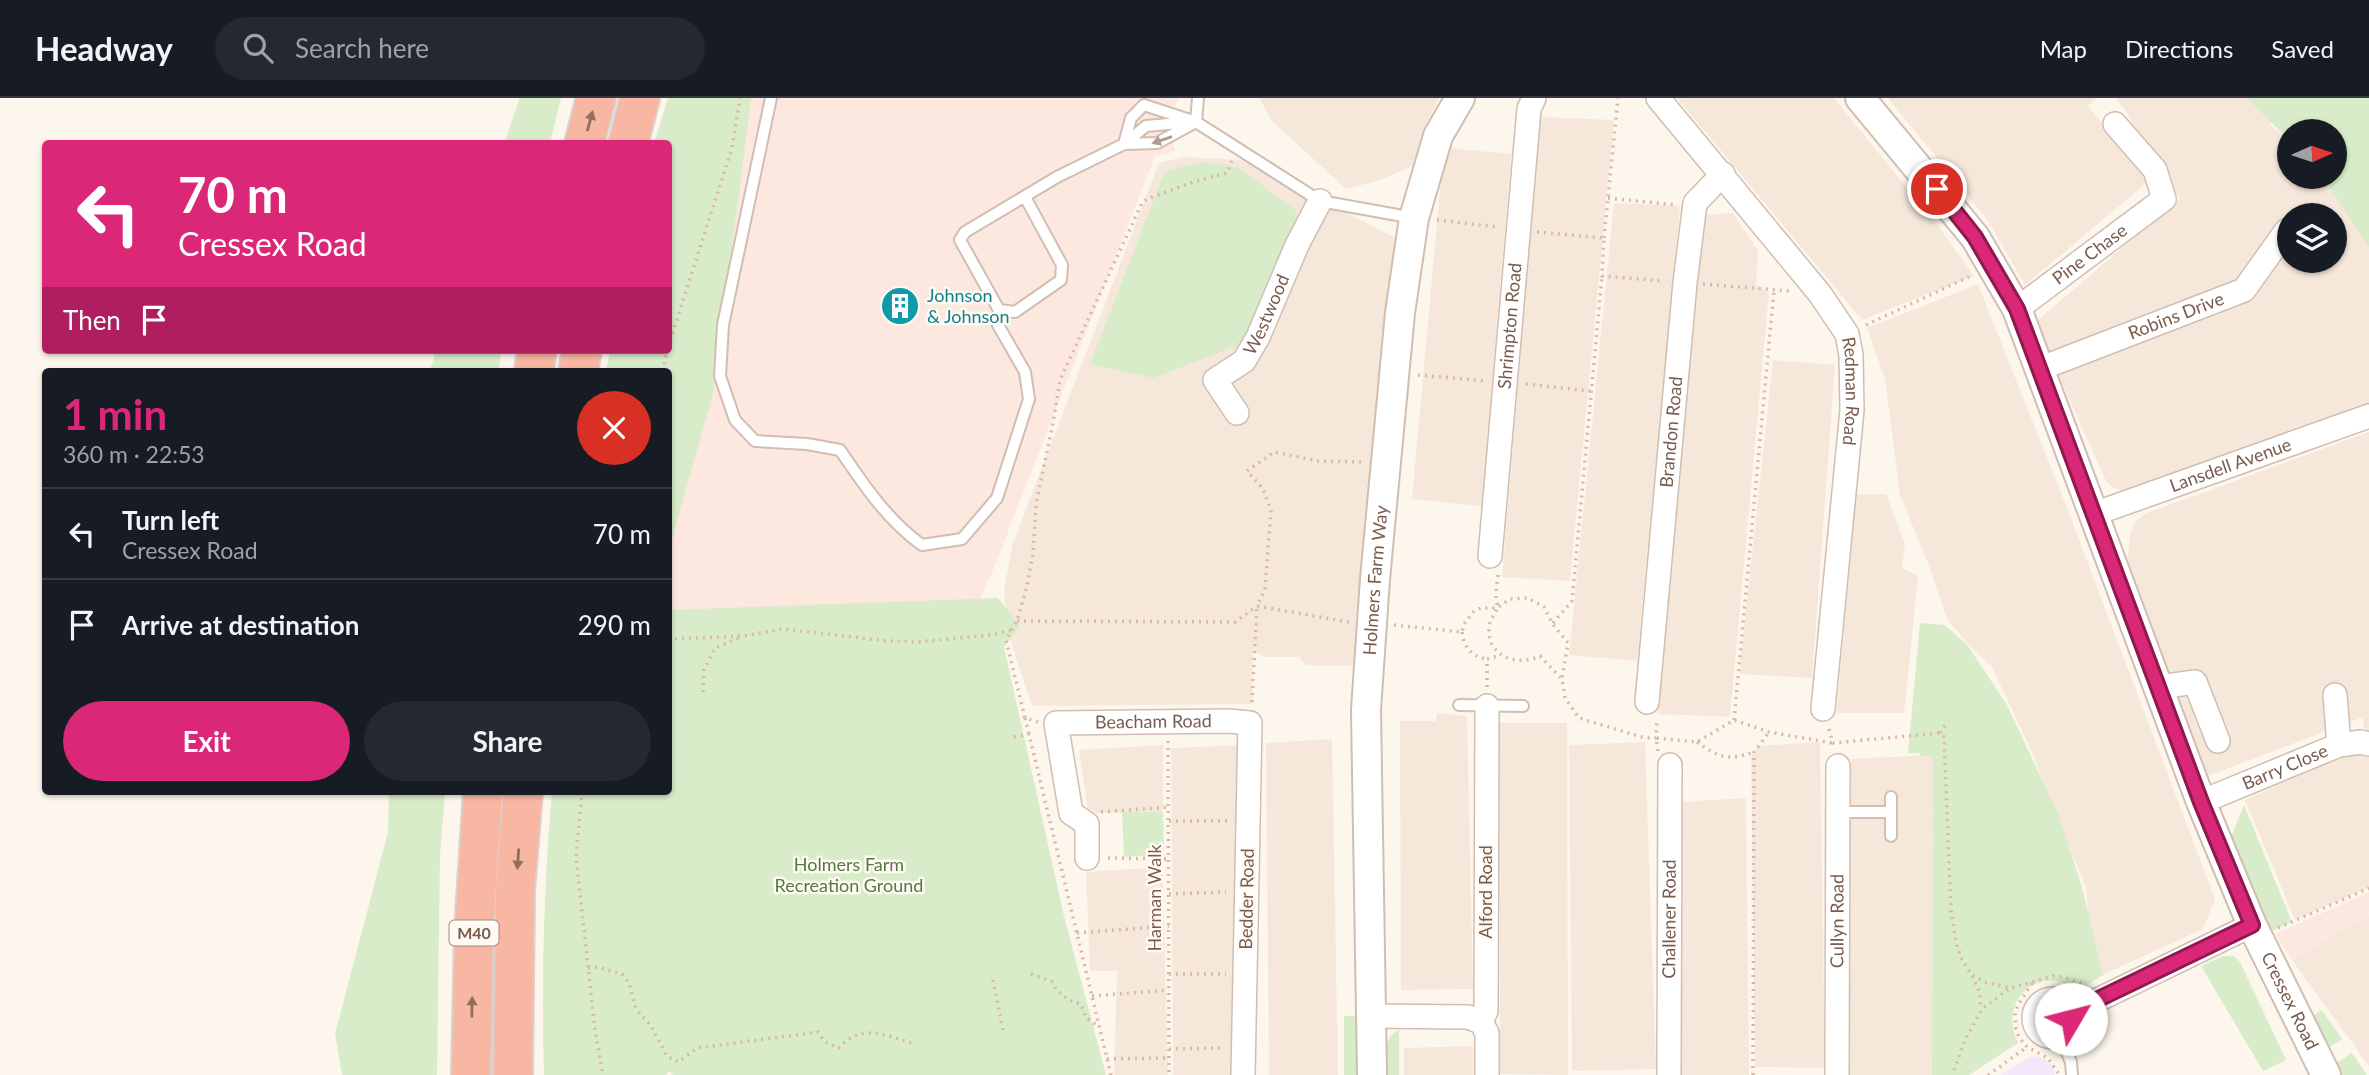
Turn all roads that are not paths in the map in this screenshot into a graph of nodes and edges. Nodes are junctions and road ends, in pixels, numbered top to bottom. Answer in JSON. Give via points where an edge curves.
{"nodes":[{"id":1,"x":596,"y":98,"type":"edge"},
{"id":2,"x":640,"y":98,"type":"edge"},
{"id":3,"x":771,"y":98,"type":"edge"},
{"id":4,"x":1198,"y":98,"type":"edge"},
{"id":5,"x":1460,"y":98,"type":"edge"},
{"id":6,"x":1534,"y":98,"type":"edge"},
{"id":7,"x":1658,"y":98,"type":"edge"},
{"id":8,"x":1860,"y":98,"type":"edge"},
{"id":9,"x":1196,"y":122,"type":"junction"},
{"id":10,"x":2115,"y":124,"type":"dead end"},
{"id":11,"x":585,"y":140,"type":"edge"},
{"id":12,"x":629,"y":140,"type":"edge"},
{"id":13,"x":1124,"y":144,"type":"junction"},
{"id":14,"x":1723,"y":174,"type":"junction"},
{"id":15,"x":1025,"y":197,"type":"junction"},
{"id":16,"x":1320,"y":201,"type":"junction"},
{"id":17,"x":1414,"y":218,"type":"junction"},
{"id":18,"x":2277,"y":244,"type":"edge"},
{"id":19,"x":2017,"y":309,"type":"junction"},
{"id":20,"x":999,"y":310,"type":"junction"},
{"id":21,"x":2039,"y":369,"type":"junction"},
{"id":22,"x":1237,"y":414,"type":"dead end"},
{"id":23,"x":2369,"y":416,"type":"edge"},
{"id":24,"x":2094,"y":514,"type":"junction"},
{"id":25,"x":1490,"y":555,"type":"road end"},
{"id":26,"x":2159,"y":687,"type":"junction"},
{"id":27,"x":2335,"y":695,"type":"dead end"},
{"id":28,"x":1647,"y":702,"type":"dead end"},
{"id":29,"x":1459,"y":705,"type":"dead end"},
{"id":30,"x":1487,"y":706,"type":"junction"},
{"id":31,"x":1523,"y":706,"type":"dead end"},
{"id":32,"x":1823,"y":709,"type":"dead end"},
{"id":33,"x":1250,"y":723,"type":"joint"},
{"id":34,"x":2218,"y":741,"type":"dead end"},
{"id":35,"x":2369,"y":744,"type":"edge"},
{"id":36,"x":2339,"y":746,"type":"junction"},
{"id":37,"x":1670,"y":765,"type":"road end"},
{"id":38,"x":1838,"y":766,"type":"road end"},
{"id":39,"x":483,"y":795,"type":"edge"},
{"id":40,"x":523,"y":795,"type":"edge"},
{"id":41,"x":1891,"y":797,"type":"dead end"},
{"id":42,"x":2201,"y":802,"type":"junction"},
{"id":43,"x":1838,"y":812,"type":"junction"},
{"id":44,"x":1891,"y":812,"type":"junction"},
{"id":45,"x":1891,"y":836,"type":"dead end"},
{"id":46,"x":1087,"y":858,"type":"road end"},
{"id":47,"x":2255,"y":931,"type":"junction"},
{"id":48,"x":2071,"y":1013,"type":"junction"},
{"id":49,"x":1371,"y":1016,"type":"junction"},
{"id":50,"x":1481,"y":1022,"type":"junction"},
{"id":51,"x":2059,"y":1035,"type":"junction"},
{"id":52,"x":471,"y":1075,"type":"edge"},
{"id":53,"x":513,"y":1075,"type":"edge"},
{"id":54,"x":1243,"y":1075,"type":"edge"},
{"id":55,"x":1372,"y":1075,"type":"edge"},
{"id":56,"x":1487,"y":1075,"type":"edge"},
{"id":57,"x":1669,"y":1075,"type":"edge"},
{"id":58,"x":1837,"y":1075,"type":"edge"},
{"id":59,"x":2072,"y":1075,"type":"edge"},
{"id":60,"x":2326,"y":1075,"type":"edge"}],
"edges":[{"from":11,"to":1,"type":"highway","one_way":true},
{"from":2,"to":12,"type":"highway"},
{"from":3,"to":20,"type":"lane","via":[[723,325],[720,376],[735,420],[755,441],[840,450],[902,531],[922,545],[962,540],[997,498],[1029,398],[1025,372],[998,325]]},
{"from":4,"to":9,"type":"lane"},
{"from":5,"to":17,"type":"street","name":"Holmers Farm Way","via":[[1438,136]]},
{"from":6,"to":25,"type":"street","name":"Shrimpton Road","via":[[1529,110]]},
{"from":7,"to":14,"type":"street","name":"Redman Road"},
{"from":8,"to":19,"type":"street","name":"Cressex Road","via":[[1975,237]]},
{"from":9,"to":13,"type":"lane","one_way":true,"via":[[1157,143]]},
{"from":9,"to":13,"type":"lane","via":[[1146,126]]},
{"from":9,"to":13,"type":"lane","via":[[1144,105],[1131,118]]},
{"from":9,"to":16,"type":"lane"},
{"from":10,"to":19,"type":"street","name":"Pine Chase","via":[[2155,170],[2165,199]]},
{"from":13,"to":15,"type":"lane"},
{"from":14,"to":28,"type":"street","name":"Brandon Road","via":[[1695,203]]},
{"from":14,"to":32,"type":"street","name":"Redman Road","via":[[1820,295],[1847,334],[1851,355],[1852,410]]},
{"from":15,"to":20,"type":"lane","via":[[965,232],[960,240]]},
{"from":15,"to":20,"type":"lane","via":[[1062,265],[1061,280],[1014,312]]},
{"from":16,"to":17,"type":"lane"},
{"from":16,"to":22,"type":"street","name":"Westwood","via":[[1244,361],[1215,380]]},
{"from":17,"to":49,"type":"street","name":"Holmers Farm Way","via":[[1400,313],[1366,710]]},
{"from":18,"to":21,"type":"street","name":"Robins Drive","via":[[2244,290]]},
{"from":19,"to":21,"type":"street","name":"Cressex Road"},
{"from":21,"to":24,"type":"street","name":"Cressex Road"},
{"from":23,"to":24,"type":"street","name":"Lansdell Avenue"},
{"from":24,"to":26,"type":"street","name":"Cressex Road"},
{"from":26,"to":34,"type":"street","via":[[2195,682]]},
{"from":26,"to":42,"type":"street","name":"Cressex Road"},
{"from":27,"to":36,"type":"street"},
{"from":29,"to":30,"type":"lane"},
{"from":30,"to":31,"type":"lane"},
{"from":30,"to":50,"type":"street","name":"Alford Road","via":[[1486,1011]]},
{"from":33,"to":46,"type":"street","name":"Beacham Road","via":[[1037,724],[1071,813],[1087,824]]},
{"from":33,"to":54,"type":"street","name":"Bedder Road"},
{"from":35,"to":36,"type":"street","name":"Barry Close"},
{"from":36,"to":42,"type":"street","name":"Barry Close"},
{"from":37,"to":57,"type":"street","name":"Challener Road"},
{"from":38,"to":43,"type":"street","name":"Cullyn Road"},
{"from":52,"to":39,"type":"highway","number":"M40","one_way":true},
{"from":40,"to":53,"type":"highway","number":"M40","one_way":true,"via":[[515,890]]},
{"from":41,"to":44,"type":"lane"},
{"from":42,"to":47,"type":"street","name":"Cressex Road"},
{"from":43,"to":44,"type":"lane"},
{"from":43,"to":58,"type":"street","name":"Cullyn Road"},
{"from":44,"to":45,"type":"lane"},
{"from":47,"to":48,"type":"street"},
{"from":47,"to":60,"type":"street","name":"Cressex Road"},
{"from":48,"to":51,"type":"street","via":[[2070,1025]]},
{"from":48,"to":51,"type":"street","via":[[2059,1000],[2047,1000],[2037,1007],[2034,1019],[2039,1031],[2050,1037]]},
{"from":49,"to":50,"type":"street","via":[[1468,1017]]},
{"from":49,"to":55,"type":"street","name":"Holmers Farm Way"},
{"from":50,"to":56,"type":"street","name":"Alford Road","via":[[1487,1033]]},
{"from":51,"to":59,"type":"lane"}]}
